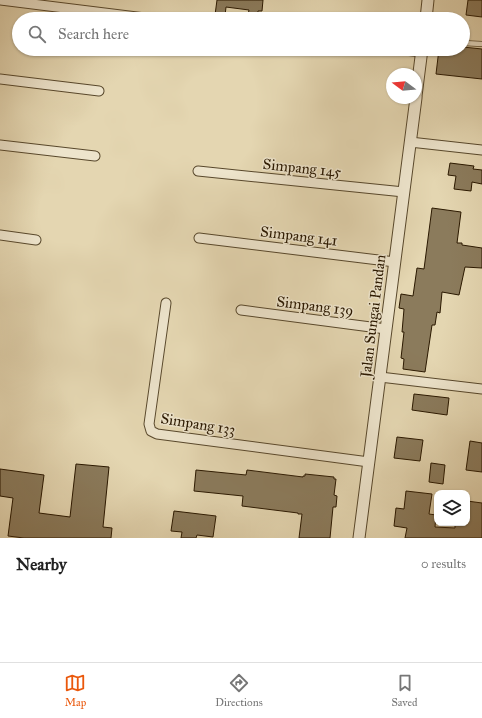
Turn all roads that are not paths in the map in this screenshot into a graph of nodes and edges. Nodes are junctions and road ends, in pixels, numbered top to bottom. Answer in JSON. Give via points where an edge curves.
{"nodes":[{"id":1,"x":0,"y":0,"type":"edge"},
{"id":2,"x":428,"y":0,"type":"edge"},
{"id":3,"x":97,"y":12,"type":"edge"},
{"id":4,"x":427,"y":12,"type":"edge"},
{"id":5,"x":470,"y":43,"type":"edge"},
{"id":6,"x":482,"y":44,"type":"edge"},
{"id":7,"x":421,"y":56,"type":"edge"},
{"id":8,"x":420,"y":68,"type":"edge"},
{"id":9,"x":0,"y":79,"type":"edge"},
{"id":10,"x":99,"y":91,"type":"dead end"},
{"id":11,"x":415,"y":104,"type":"edge"},
{"id":12,"x":410,"y":142,"type":"junction"},
{"id":13,"x":0,"y":145,"type":"edge"},
{"id":14,"x":482,"y":150,"type":"edge"},
{"id":15,"x":95,"y":156,"type":"dead end"},
{"id":16,"x":198,"y":171,"type":"dead end"},
{"id":17,"x":404,"y":192,"type":"junction"},
{"id":18,"x":0,"y":236,"type":"edge"},
{"id":19,"x":200,"y":238,"type":"dead end"},
{"id":20,"x":36,"y":240,"type":"dead end"},
{"id":21,"x":395,"y":262,"type":"junction"},
{"id":22,"x":166,"y":303,"type":"dead end"},
{"id":23,"x":241,"y":310,"type":"dead end"},
{"id":24,"x":386,"y":329,"type":"junction"},
{"id":25,"x":380,"y":377,"type":"junction"},
{"id":26,"x":482,"y":389,"type":"edge"},
{"id":27,"x":369,"y":462,"type":"junction"},
{"id":28,"x":359,"y":538,"type":"edge"}],
"edges":[{"from":1,"to":3,"type":"street"},
{"from":2,"to":4,"type":"street"},
{"from":5,"to":6,"type":"lane"},
{"from":7,"to":8,"type":"street","name":"Jalan Sungai Pandan"},
{"from":9,"to":10,"type":"street"},
{"from":11,"to":12,"type":"street","name":"Jalan Sungai Pandan"},
{"from":12,"to":14,"type":"street"},
{"from":12,"to":17,"type":"street","name":"Jalan Sungai Pandan"},
{"from":13,"to":15,"type":"street"},
{"from":16,"to":17,"type":"street","name":"Simpang 145"},
{"from":17,"to":21,"type":"street","name":"Jalan Sungai Pandan"},
{"from":18,"to":20,"type":"street"},
{"from":19,"to":21,"type":"street","name":"Simpang 141"},
{"from":21,"to":24,"type":"street","name":"Jalan Sungai Pandan"},
{"from":22,"to":27,"type":"street","name":"Simpang 133","via":[[149,424],[151,431],[157,434]]},
{"from":23,"to":24,"type":"street","name":"Simpang 139"},
{"from":24,"to":25,"type":"street","name":"Jalan Sungai Pandan"},
{"from":25,"to":26,"type":"street"},
{"from":25,"to":27,"type":"street","name":"Jalan Sungai Pandan"},
{"from":27,"to":28,"type":"street","name":"Jalan Sungai Pandan"}]}
